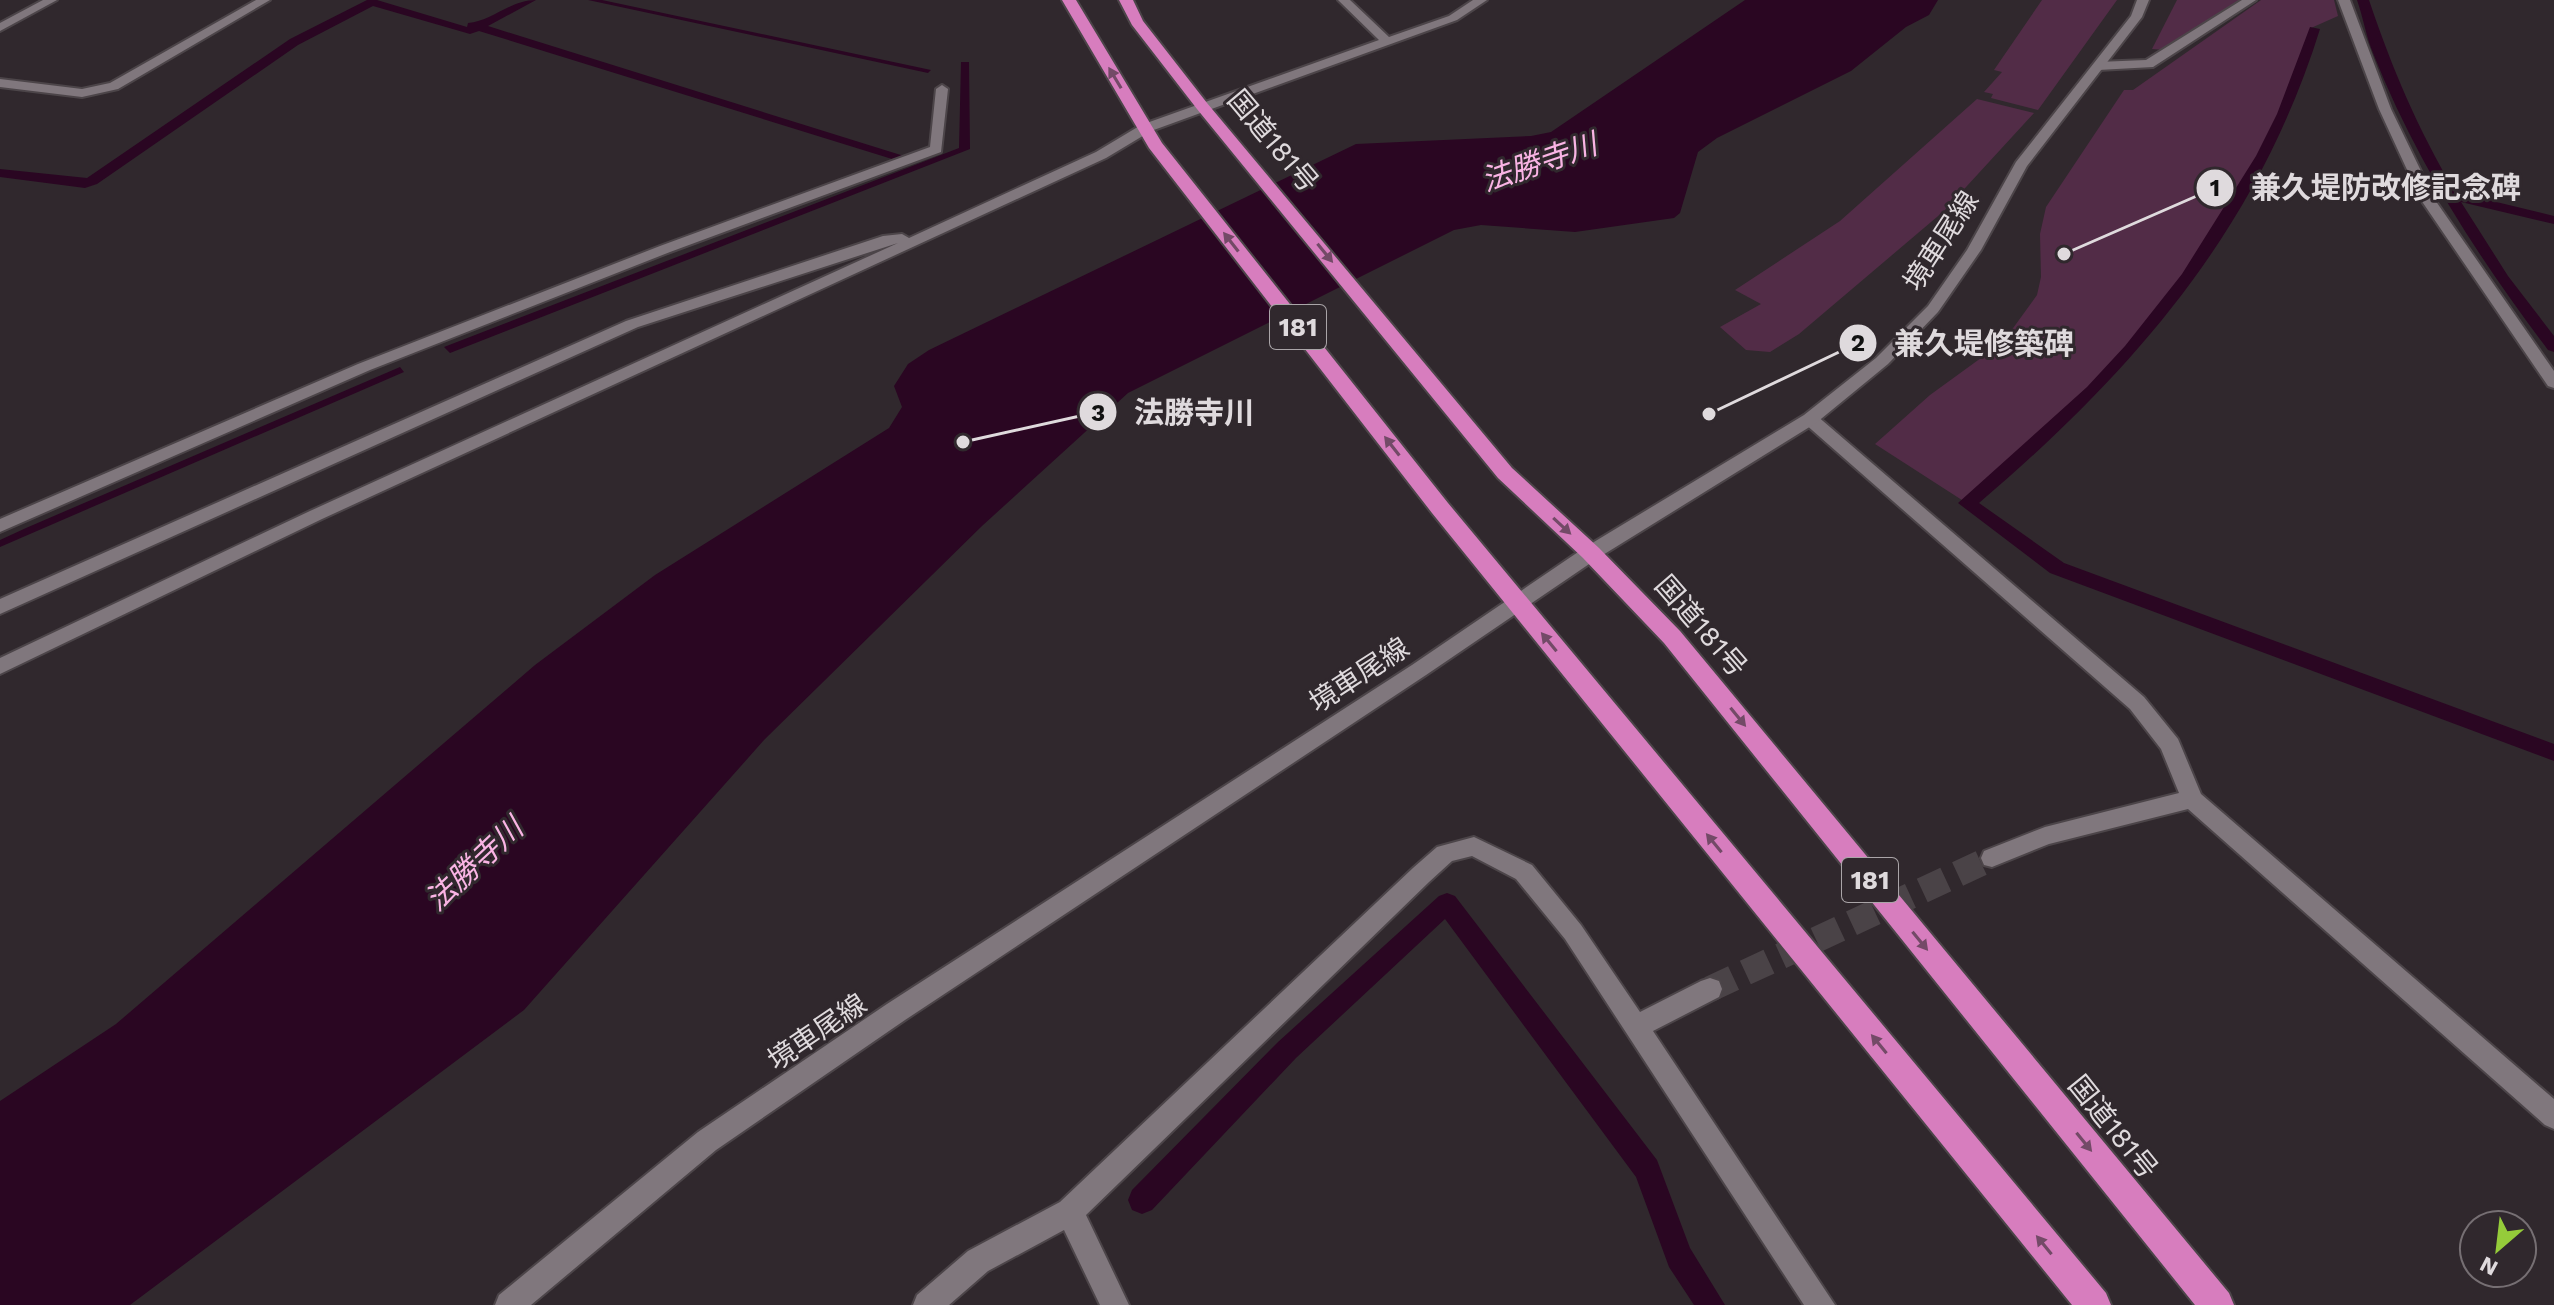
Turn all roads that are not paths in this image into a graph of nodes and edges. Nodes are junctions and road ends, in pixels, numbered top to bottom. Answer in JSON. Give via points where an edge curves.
{"nodes":[{"id":1,"x":51,"y":0,"type":"edge"},
{"id":2,"x":264,"y":0,"type":"edge"},
{"id":3,"x":1069,"y":0,"type":"edge"},
{"id":4,"x":1126,"y":0,"type":"edge"},
{"id":5,"x":1344,"y":0,"type":"edge"},
{"id":6,"x":1481,"y":0,"type":"edge"},
{"id":7,"x":2143,"y":0,"type":"edge"},
{"id":8,"x":2250,"y":0,"type":"edge"},
{"id":9,"x":2344,"y":0,"type":"edge"},
{"id":10,"x":0,"y":28,"type":"edge"},
{"id":11,"x":1388,"y":42,"type":"junction"},
{"id":12,"x":2098,"y":66,"type":"junction"},
{"id":13,"x":0,"y":83,"type":"edge"},
{"id":14,"x":942,"y":89,"type":"dead end"},
{"id":15,"x":1202,"y":106,"type":"junction"},
{"id":16,"x":1151,"y":137,"type":"junction"},
{"id":17,"x":926,"y":236,"type":"junction"},
{"id":18,"x":2554,"y":383,"type":"edge"},
{"id":19,"x":1810,"y":419,"type":"junction"},
{"id":20,"x":0,"y":526,"type":"edge"},
{"id":21,"x":1591,"y":553,"type":"junction"},
{"id":22,"x":1518,"y":604,"type":"junction"},
{"id":23,"x":0,"y":607,"type":"edge"},
{"id":24,"x":0,"y":667,"type":"edge"},
{"id":25,"x":2192,"y":799,"type":"junction"},
{"id":26,"x":1992,"y":858,"type":"tunnel mouth"},
{"id":27,"x":1710,"y":989,"type":"tunnel mouth"},
{"id":28,"x":1637,"y":1026,"type":"junction"},
{"id":29,"x":2554,"y":1116,"type":"edge"},
{"id":30,"x":1070,"y":1212,"type":"junction"},
{"id":31,"x":509,"y":1305,"type":"edge"},
{"id":32,"x":927,"y":1305,"type":"edge"},
{"id":33,"x":1115,"y":1305,"type":"edge"},
{"id":34,"x":1821,"y":1305,"type":"edge"},
{"id":35,"x":2094,"y":1305,"type":"edge"},
{"id":36,"x":2217,"y":1305,"type":"edge"}],
"edges":[{"from":1,"to":10,"type":"street"},
{"from":2,"to":13,"type":"street","via":[[114,86],[82,93]]},
{"from":16,"to":3,"type":"highway","number":"181","one_way":true},
{"from":4,"to":15,"type":"highway","name":"国道181号","number":"181"},
{"from":5,"to":11,"type":"street"},
{"from":6,"to":11,"type":"street","via":[[1453,18]]},
{"from":7,"to":12,"type":"street","name":"境車尾線"},
{"from":8,"to":12,"type":"street","via":[[2149,64]]},
{"from":9,"to":18,"type":"street","via":[[2385,109],[2428,200]]},
{"from":11,"to":15,"type":"street"},
{"from":12,"to":19,"type":"street","name":"境車尾線","via":[[2021,165],[1974,250],[1933,309],[1882,361]]},
{"from":14,"to":20,"type":"street","via":[[936,149],[364,367]]},
{"from":15,"to":16,"type":"street"},
{"from":15,"to":21,"type":"highway","name":"国道181号","number":"181","one_way":true,"via":[[1505,473]]},
{"from":16,"to":17,"type":"street","via":[[1122,145]]},
{"from":22,"to":16,"type":"highway","number":"181","one_way":true},
{"from":17,"to":23,"type":"street","via":[[888,239],[632,324]]},
{"from":17,"to":24,"type":"street","via":[[316,515]]},
{"from":19,"to":21,"type":"street","name":"境車尾線"},
{"from":19,"to":25,"type":"street","via":[[2137,703],[2170,745]]},
{"from":21,"to":22,"type":"street","name":"境車尾線"},
{"from":21,"to":36,"type":"highway","name":"国道181号","number":"181","one_way":true,"via":[[1672,637]]},
{"from":22,"to":31,"type":"street","name":"境車尾線","via":[[1106,871],[707,1141]]},
{"from":35,"to":22,"type":"highway","number":"181","one_way":true},
{"from":25,"to":26,"type":"street","via":[[2045,836]]},
{"from":25,"to":29,"type":"street"},
{"from":27,"to":28,"type":"street"},
{"from":28,"to":30,"type":"street","via":[[1573,932],[1524,872],[1474,846],[1445,854]]},
{"from":28,"to":34,"type":"street"},
{"from":30,"to":32,"type":"street","via":[[978,1261]]},
{"from":30,"to":33,"type":"street"}]}
